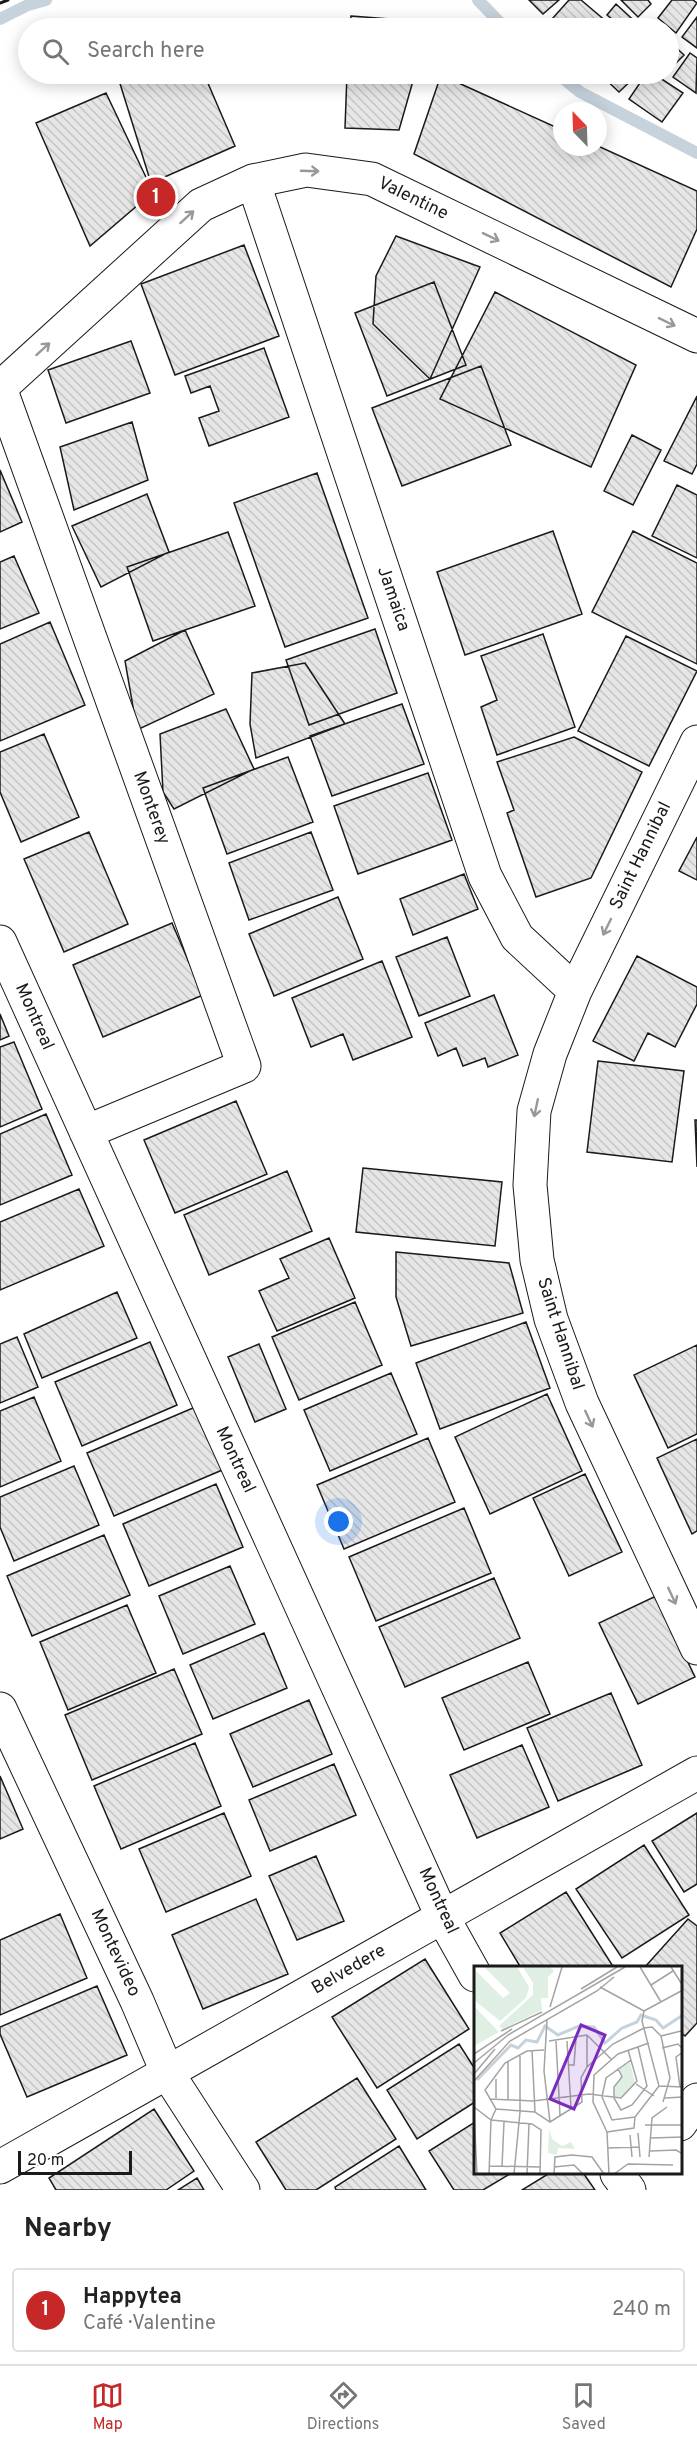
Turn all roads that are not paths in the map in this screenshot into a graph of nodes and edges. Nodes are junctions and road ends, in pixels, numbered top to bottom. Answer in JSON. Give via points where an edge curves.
{"nodes":[{"id":1,"x":253,"y":181,"type":"junction"},
{"id":2,"x":697,"y":336,"type":"edge"},
{"id":3,"x":0,"y":388,"type":"edge"},
{"id":4,"x":697,"y":742,"type":"edge"},
{"id":5,"x":0,"y":942,"type":"edge"},
{"id":6,"x":575,"y":991,"type":"junction"},
{"id":7,"x":86,"y":1132,"type":"junction"},
{"id":8,"x":697,"y":1648,"type":"edge"},
{"id":9,"x":0,"y":1709,"type":"edge"},
{"id":10,"x":697,"y":1773,"type":"edge"},
{"id":11,"x":442,"y":1916,"type":"junction"},
{"id":12,"x":474,"y":1973,"type":"edge"},
{"id":13,"x":168,"y":2074,"type":"junction"},
{"id":14,"x":697,"y":2100,"type":"edge"},
{"id":15,"x":682,"y":2122,"type":"edge"},
{"id":16,"x":0,"y":2167,"type":"edge"},
{"id":17,"x":618,"y":2175,"type":"edge"},
{"id":18,"x":645,"y":2175,"type":"edge"},
{"id":19,"x":243,"y":2190,"type":"edge"},
{"id":20,"x":629,"y":2190,"type":"edge"},
{"id":21,"x":635,"y":2190,"type":"edge"}],
"edges":[{"from":1,"to":2,"type":"street","name":"Valentine","one_way":true,"via":[[306,170],[372,179]]},
{"from":3,"to":1,"type":"street","name":"Valentine","one_way":true,"via":[[201,205]]},
{"from":1,"to":6,"type":"street","name":"Jamaica","via":[[486,876],[517,937]]},
{"from":3,"to":7,"type":"street","name":"Monterey","via":[[244,1066]]},
{"from":4,"to":6,"type":"street","name":"Saint Hannibal","one_way":true},
{"from":5,"to":7,"type":"street","name":"Montreal"},
{"from":6,"to":8,"type":"street","name":"Saint Hannibal","one_way":true,"via":[[550,1054],[534,1112],[530,1185],[537,1260],[551,1319],[582,1403]]},
{"from":7,"to":11,"type":"street","name":"Montreal"},
{"from":9,"to":13,"type":"street","name":"Montevideo"},
{"from":10,"to":11,"type":"street","name":"Belvedere"},
{"from":11,"to":12,"type":"street","name":"Montreal"},
{"from":11,"to":13,"type":"street","name":"Belvedere"},
{"from":13,"to":16,"type":"street","name":"Belvedere"},
{"from":13,"to":19,"type":"street","name":"Montevideo"},
{"from":14,"to":15,"type":"street"},
{"from":17,"to":20,"type":"street"},
{"from":18,"to":21,"type":"street"}]}
